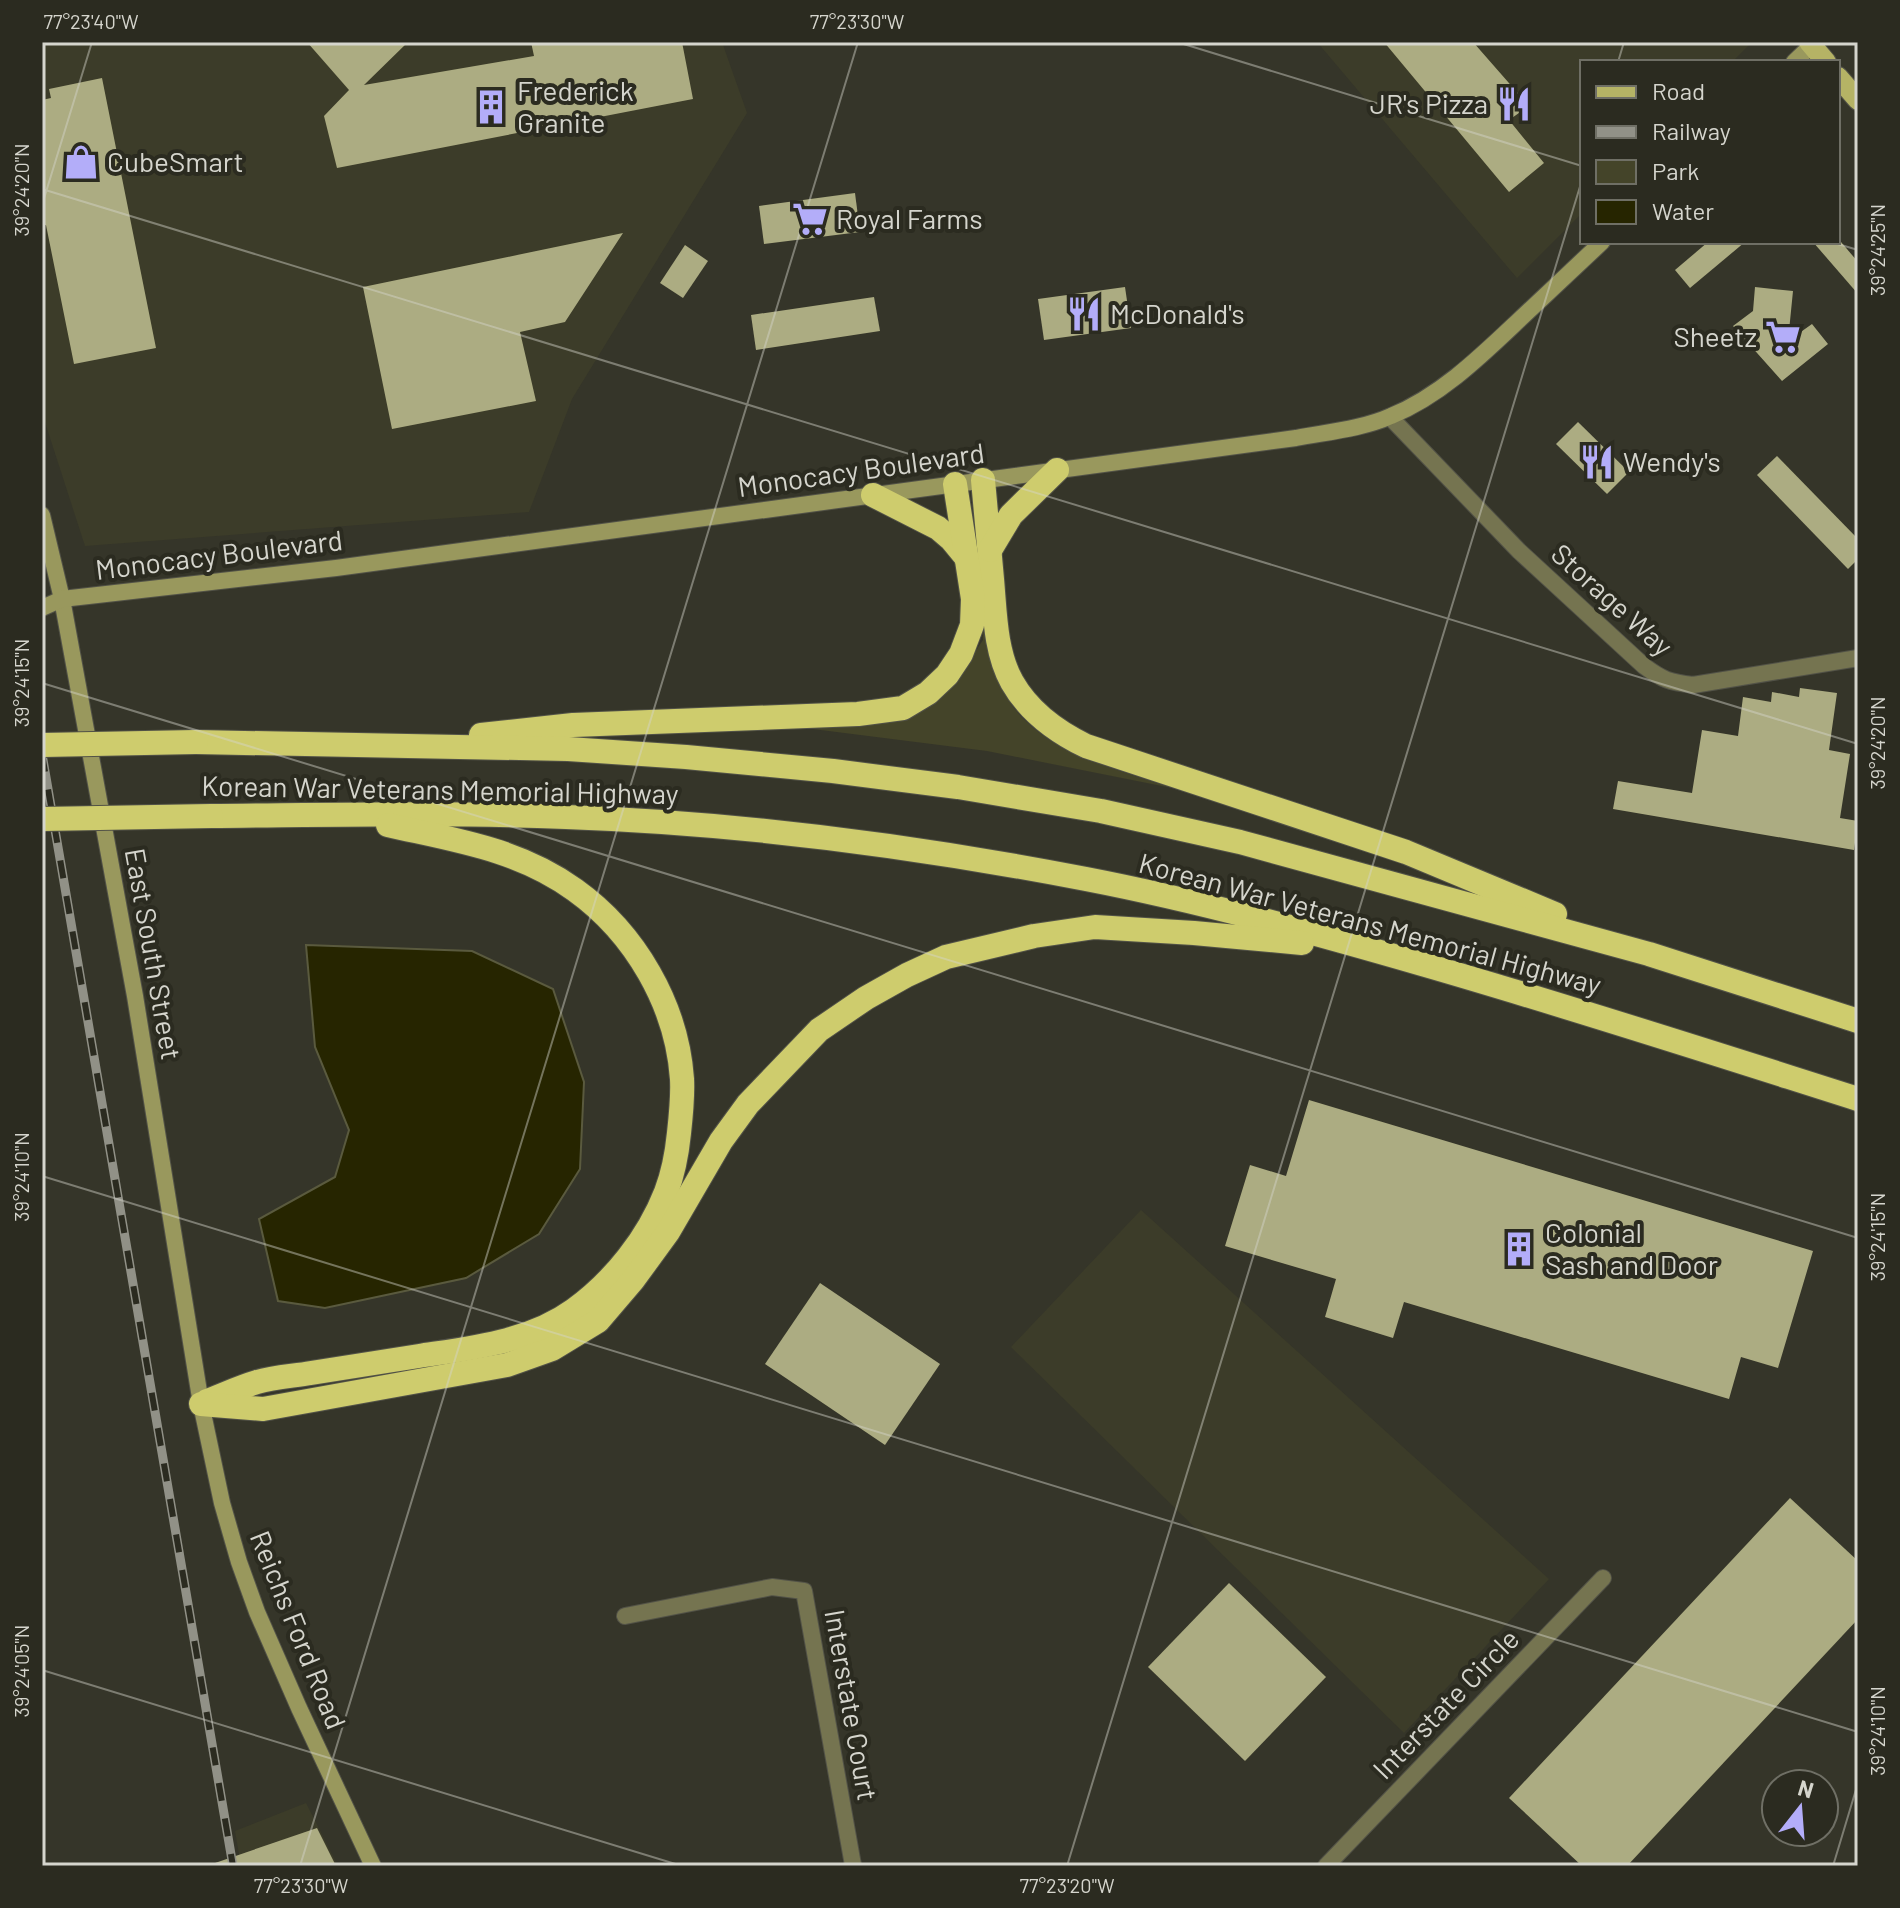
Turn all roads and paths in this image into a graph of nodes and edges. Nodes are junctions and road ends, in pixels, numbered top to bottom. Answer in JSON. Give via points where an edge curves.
{"nodes":[{"id":1,"x":1812,"y":43,"type":"edge"},
{"id":2,"x":1796,"y":60,"type":"edge"},
{"id":3,"x":1825,"y":60,"type":"edge"},
{"id":4,"x":1840,"y":79,"type":"edge"},
{"id":5,"x":1858,"y":100,"type":"edge"},
{"id":6,"x":1600,"y":244,"type":"edge"},
{"id":7,"x":1390,"y":417,"type":"junction"},
{"id":8,"x":1057,"y":470,"type":"junction"},
{"id":9,"x":983,"y":480,"type":"junction"},
{"id":10,"x":955,"y":484,"type":"junction"},
{"id":11,"x":873,"y":495,"type":"junction"},
{"id":12,"x":42,"y":515,"type":"edge"},
{"id":13,"x":990,"y":550,"type":"junction"},
{"id":14,"x":967,"y":559,"type":"junction"},
{"id":15,"x":42,"y":591,"type":"edge"},
{"id":16,"x":62,"y":599,"type":"junction"},
{"id":17,"x":42,"y":608,"type":"edge"},
{"id":18,"x":1858,"y":658,"type":"edge"},
{"id":19,"x":42,"y":745,"type":"edge"},
{"id":20,"x":389,"y":745,"type":"junction"},
{"id":21,"x":339,"y":815,"type":"junction"},
{"id":22,"x":42,"y":819,"type":"edge"},
{"id":23,"x":1370,"y":949,"type":"junction"},
{"id":24,"x":1649,"y":954,"type":"junction"},
{"id":25,"x":1858,"y":1021,"type":"edge"},
{"id":26,"x":1858,"y":1099,"type":"edge"},
{"id":27,"x":201,"y":1404,"type":"junction"},
{"id":28,"x":1603,"y":1578,"type":"dead end"},
{"id":29,"x":625,"y":1616,"type":"dead end"},
{"id":30,"x":853,"y":1865,"type":"edge"},
{"id":31,"x":373,"y":1866,"type":"edge"},
{"id":32,"x":845,"y":1866,"type":"edge"},
{"id":33,"x":859,"y":1866,"type":"edge"},
{"id":34,"x":1326,"y":1866,"type":"edge"}],
"edges":[{"from":1,"to":2,"type":"main road"},
{"from":1,"to":3,"type":"main road"},
{"from":4,"to":5,"type":"main road"},
{"from":6,"to":7,"type":"main road","name":"Monocacy Boulevard","via":[[1453,379]]},
{"from":7,"to":8,"type":"main road","name":"Monocacy Boulevard","via":[[1296,438]]},
{"from":7,"to":18,"type":"street","name":"Storage Way","via":[[1519,551],[1659,677],[1693,685]]},
{"from":8,"to":9,"type":"main road","name":"Monocacy Boulevard"},
{"from":8,"to":13,"type":"highway","via":[[1011,515]]},
{"from":9,"to":10,"type":"main road","name":"Monocacy Boulevard"},
{"from":9,"to":13,"type":"highway"},
{"from":10,"to":11,"type":"main road","name":"Monocacy Boulevard"},
{"from":10,"to":14,"type":"highway"},
{"from":11,"to":14,"type":"highway","via":[[938,528]]},
{"from":11,"to":16,"type":"main road","name":"Monocacy Boulevard","via":[[336,568]]},
{"from":12,"to":16,"type":"main road","name":"East South Street"},
{"from":13,"to":24,"type":"highway","via":[[996,625],[1011,680],[1043,721],[1062,734],[1406,852]]},
{"from":14,"to":20,"type":"highway","via":[[972,625],[961,654],[928,693],[903,708],[573,725]]},
{"from":15,"to":16,"type":"main road","name":"Monocacy Boulevard"},
{"from":16,"to":17,"type":"main road","name":"Monocacy Boulevard"},
{"from":16,"to":27,"type":"main road","name":"East South Street","via":[[135,996]]},
{"from":19,"to":20,"type":"highway","name":"Korean War Veterans Memorial Highway","bridge":true},
{"from":20,"to":24,"type":"highway","name":"Korean War Veterans Memorial Highway","via":[[686,757],[958,787],[1240,842]]},
{"from":21,"to":22,"type":"highway","name":"Korean War Veterans Memorial Highway","bridge":true},
{"from":21,"to":23,"type":"highway","name":"Korean War Veterans Memorial Highway","via":[[566,817],[825,838],[1088,879]]},
{"from":21,"to":27,"type":"highway","via":[[515,856],[575,890],[619,929],[658,990],[678,1053],[681,1112],[668,1189],[655,1218],[619,1268],[574,1310],[549,1325],[470,1348],[259,1381]]},
{"from":23,"to":26,"type":"highway","name":"Korean War Veterans Memorial Highway"},
{"from":23,"to":27,"type":"highway","via":[[1095,927],[946,957],[866,998],[819,1030],[748,1104],[633,1280],[598,1321],[564,1342],[507,1365],[263,1409]]},
{"from":24,"to":25,"type":"highway","name":"Korean War Veterans Memorial Highway"},
{"from":27,"to":31,"type":"main road","name":"Reichs Ford Road","via":[[222,1503],[257,1612]]},
{"from":28,"to":34,"type":"street","name":"Interstate Circle"},
{"from":29,"to":30,"type":"street","name":"Interstate Court","via":[[772,1587],[804,1591]]},
{"from":30,"to":32,"type":"street"},
{"from":30,"to":33,"type":"street"}]}
